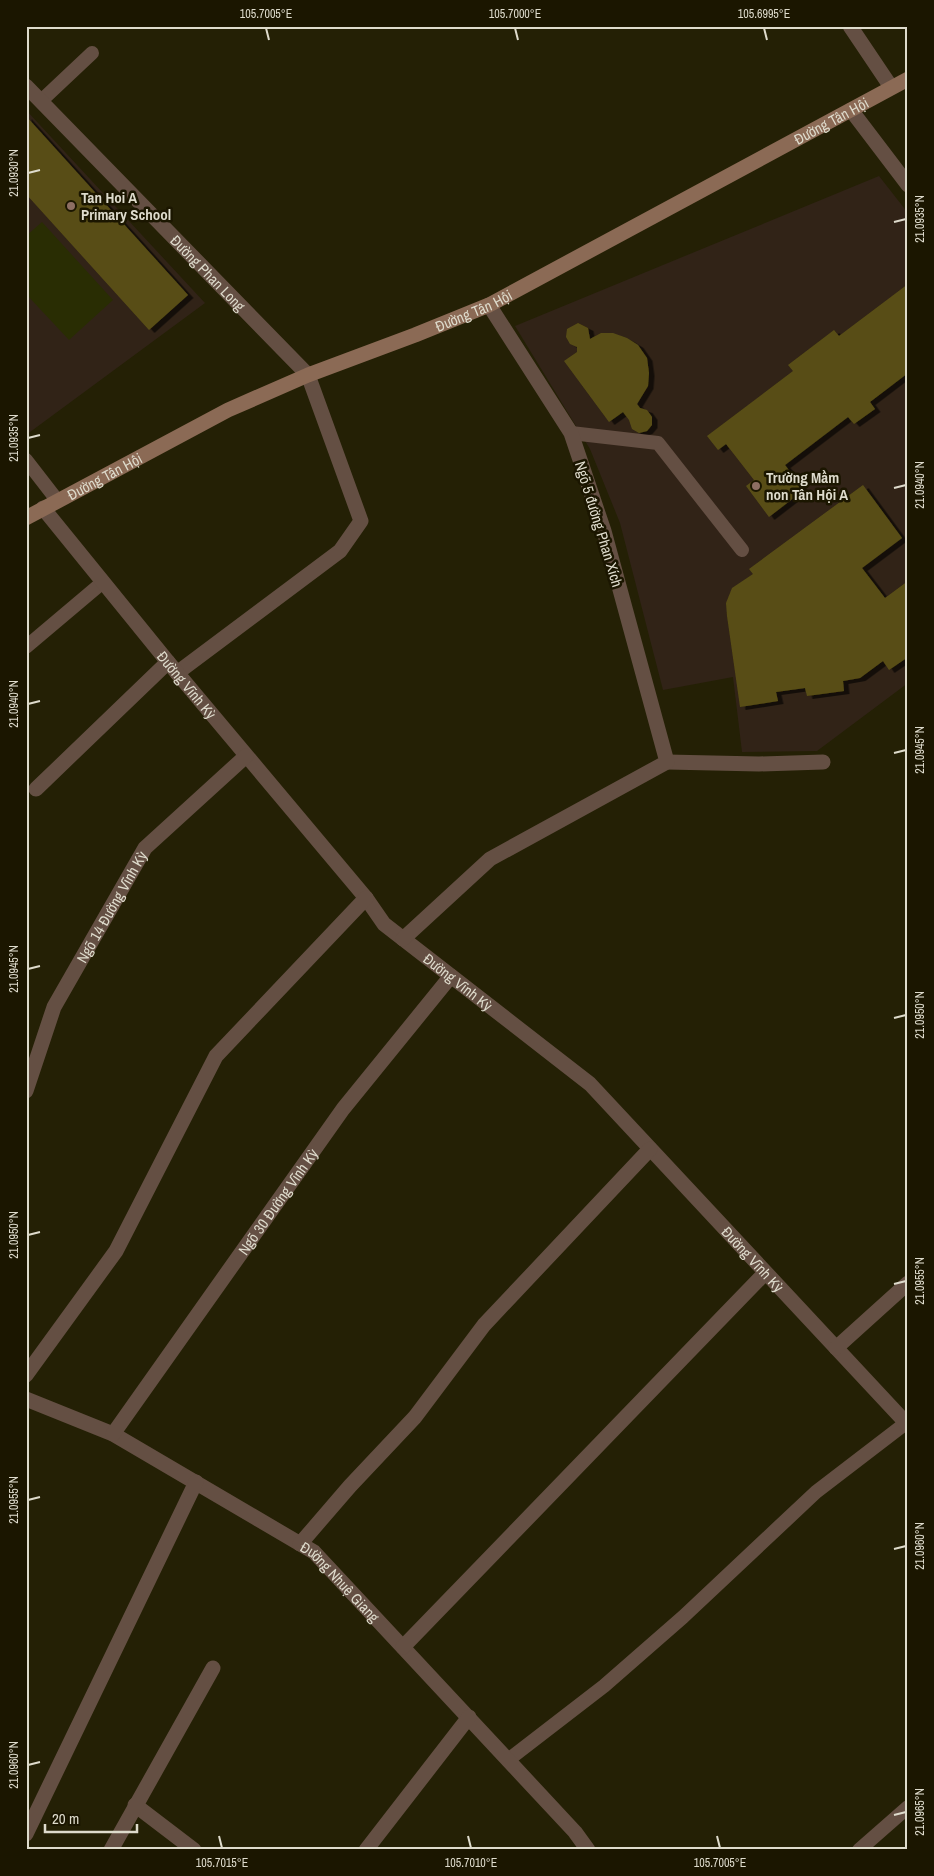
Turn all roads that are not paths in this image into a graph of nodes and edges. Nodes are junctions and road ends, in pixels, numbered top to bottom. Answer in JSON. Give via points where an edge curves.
{"nodes":[{"id":1,"x":850,"y":26,"type":"edge"},
{"id":2,"x":92,"y":53,"type":"dead end"},
{"id":3,"x":908,"y":79,"type":"edge"},
{"id":4,"x":26,"y":86,"type":"edge"},
{"id":5,"x":891,"y":87,"type":"junction"},
{"id":6,"x":41,"y":101,"type":"junction"},
{"id":7,"x":851,"y":110,"type":"junction"},
{"id":8,"x":908,"y":186,"type":"edge"},
{"id":9,"x":489,"y":305,"type":"junction"},
{"id":10,"x":308,"y":375,"type":"junction"},
{"id":11,"x":571,"y":434,"type":"junction"},
{"id":12,"x":26,"y":460,"type":"edge"},
{"id":13,"x":57,"y":500,"type":"junction"},
{"id":14,"x":43,"y":508,"type":"junction"},
{"id":15,"x":26,"y":518,"type":"edge"},
{"id":16,"x":742,"y":550,"type":"dead end"},
{"id":17,"x":103,"y":582,"type":"junction"},
{"id":18,"x":26,"y":646,"type":"edge"},
{"id":19,"x":172,"y":668,"type":"junction"},
{"id":20,"x":246,"y":756,"type":"junction"},
{"id":21,"x":667,"y":762,"type":"junction"},
{"id":22,"x":824,"y":762,"type":"dead end"},
{"id":23,"x":36,"y":789,"type":"dead end"},
{"id":24,"x":366,"y":898,"type":"junction"},
{"id":25,"x":403,"y":939,"type":"junction"},
{"id":26,"x":451,"y":976,"type":"junction"},
{"id":27,"x":26,"y":1091,"type":"edge"},
{"id":28,"x":650,"y":1149,"type":"junction"},
{"id":29,"x":765,"y":1273,"type":"junction"},
{"id":30,"x":908,"y":1283,"type":"edge"},
{"id":31,"x":836,"y":1348,"type":"junction"},
{"id":32,"x":26,"y":1375,"type":"edge"},
{"id":33,"x":26,"y":1399,"type":"edge"},
{"id":34,"x":907,"y":1424,"type":"edge"},
{"id":35,"x":113,"y":1434,"type":"junction"},
{"id":36,"x":196,"y":1482,"type":"junction"},
{"id":37,"x":300,"y":1544,"type":"junction"},
{"id":38,"x":404,"y":1647,"type":"junction"},
{"id":39,"x":213,"y":1668,"type":"dead end"},
{"id":40,"x":469,"y":1717,"type":"junction"},
{"id":41,"x":508,"y":1760,"type":"junction"},
{"id":42,"x":136,"y":1806,"type":"junction"},
{"id":43,"x":908,"y":1807,"type":"edge"},
{"id":44,"x":26,"y":1834,"type":"edge"},
{"id":45,"x":111,"y":1850,"type":"edge"},
{"id":46,"x":194,"y":1850,"type":"edge"},
{"id":47,"x":366,"y":1850,"type":"edge"},
{"id":48,"x":588,"y":1850,"type":"edge"},
{"id":49,"x":859,"y":1850,"type":"edge"}],
"edges":[{"from":1,"to":5,"type":"street"},
{"from":2,"to":6,"type":"lane"},
{"from":3,"to":5,"type":"street","name":"Đường Tân Hội"},
{"from":4,"to":6,"type":"street","name":"Đường Phan Long"},
{"from":5,"to":7,"type":"street","name":"Đường Tân Hội"},
{"from":6,"to":10,"type":"street","name":"Đường Phan Long"},
{"from":7,"to":8,"type":"street"},
{"from":7,"to":9,"type":"street","name":"Đường Tân Hội"},
{"from":9,"to":10,"type":"street","name":"Đường Tân Hội"},
{"from":9,"to":11,"type":"street","name":"Ngõ 5 đường Phan Xích"},
{"from":10,"to":13,"type":"street","name":"Đường Tân Hội","via":[[228,410]]},
{"from":10,"to":19,"type":"street","via":[[361,521],[340,552]]},
{"from":11,"to":16,"type":"lane","via":[[658,443]]},
{"from":11,"to":21,"type":"street","name":"Ngõ 5 đường Phan Xích","via":[[604,531]]},
{"from":12,"to":13,"type":"lane"},
{"from":13,"to":14,"type":"street","name":"Đường Tân Hội"},
{"from":14,"to":15,"type":"street","name":"Đường Tân Hội"},
{"from":14,"to":17,"type":"street","name":"Đường Vĩnh Kỳ"},
{"from":17,"to":18,"type":"lane"},
{"from":17,"to":19,"type":"street","name":"Đường Vĩnh Kỳ"},
{"from":19,"to":20,"type":"street","name":"Đường Vĩnh Kỳ"},
{"from":19,"to":23,"type":"street"},
{"from":20,"to":24,"type":"street","name":"Đường Vĩnh Kỳ"},
{"from":20,"to":27,"type":"street","name":"Ngõ 14 Đường Vĩnh Kỳ","via":[[146,848],[54,1007]]},
{"from":21,"to":22,"type":"street"},
{"from":21,"to":25,"type":"street","via":[[490,859]]},
{"from":24,"to":25,"type":"street","name":"Đường Vĩnh Kỳ","via":[[384,924]]},
{"from":24,"to":32,"type":"street","via":[[216,1056],[116,1251]]},
{"from":25,"to":26,"type":"street","name":"Đường Vĩnh Kỳ"},
{"from":26,"to":28,"type":"street","name":"Đường Vĩnh Kỳ","via":[[590,1084]]},
{"from":26,"to":35,"type":"street","name":"Ngõ 30 Đường Vĩnh Kỳ","via":[[343,1109]]},
{"from":28,"to":29,"type":"street","name":"Đường Vĩnh Kỳ"},
{"from":28,"to":37,"type":"street","via":[[484,1325],[415,1417]]},
{"from":29,"to":31,"type":"street","name":"Đường Vĩnh Kỳ"},
{"from":29,"to":38,"type":"street"},
{"from":30,"to":31,"type":"street"},
{"from":31,"to":34,"type":"street","name":"Đường Vĩnh Kỳ"},
{"from":33,"to":35,"type":"street","name":"Đường Nhuệ Giang"},
{"from":34,"to":41,"type":"lane","via":[[816,1492],[604,1686]]},
{"from":35,"to":36,"type":"street","name":"Đường Nhuệ Giang"},
{"from":36,"to":37,"type":"street","name":"Đường Nhuệ Giang"},
{"from":36,"to":44,"type":"street"},
{"from":37,"to":38,"type":"street","name":"Đường Nhuệ Giang","via":[[314,1552]]},
{"from":38,"to":40,"type":"street","name":"Đường Nhuệ Giang"},
{"from":39,"to":42,"type":"street"},
{"from":40,"to":41,"type":"street","name":"Đường Nhuệ Giang"},
{"from":40,"to":47,"type":"street"},
{"from":41,"to":48,"type":"street","name":"Đường Nhuệ Giang","via":[[576,1832]]},
{"from":42,"to":45,"type":"street"},
{"from":42,"to":46,"type":"street"},
{"from":43,"to":49,"type":"lane"}]}
